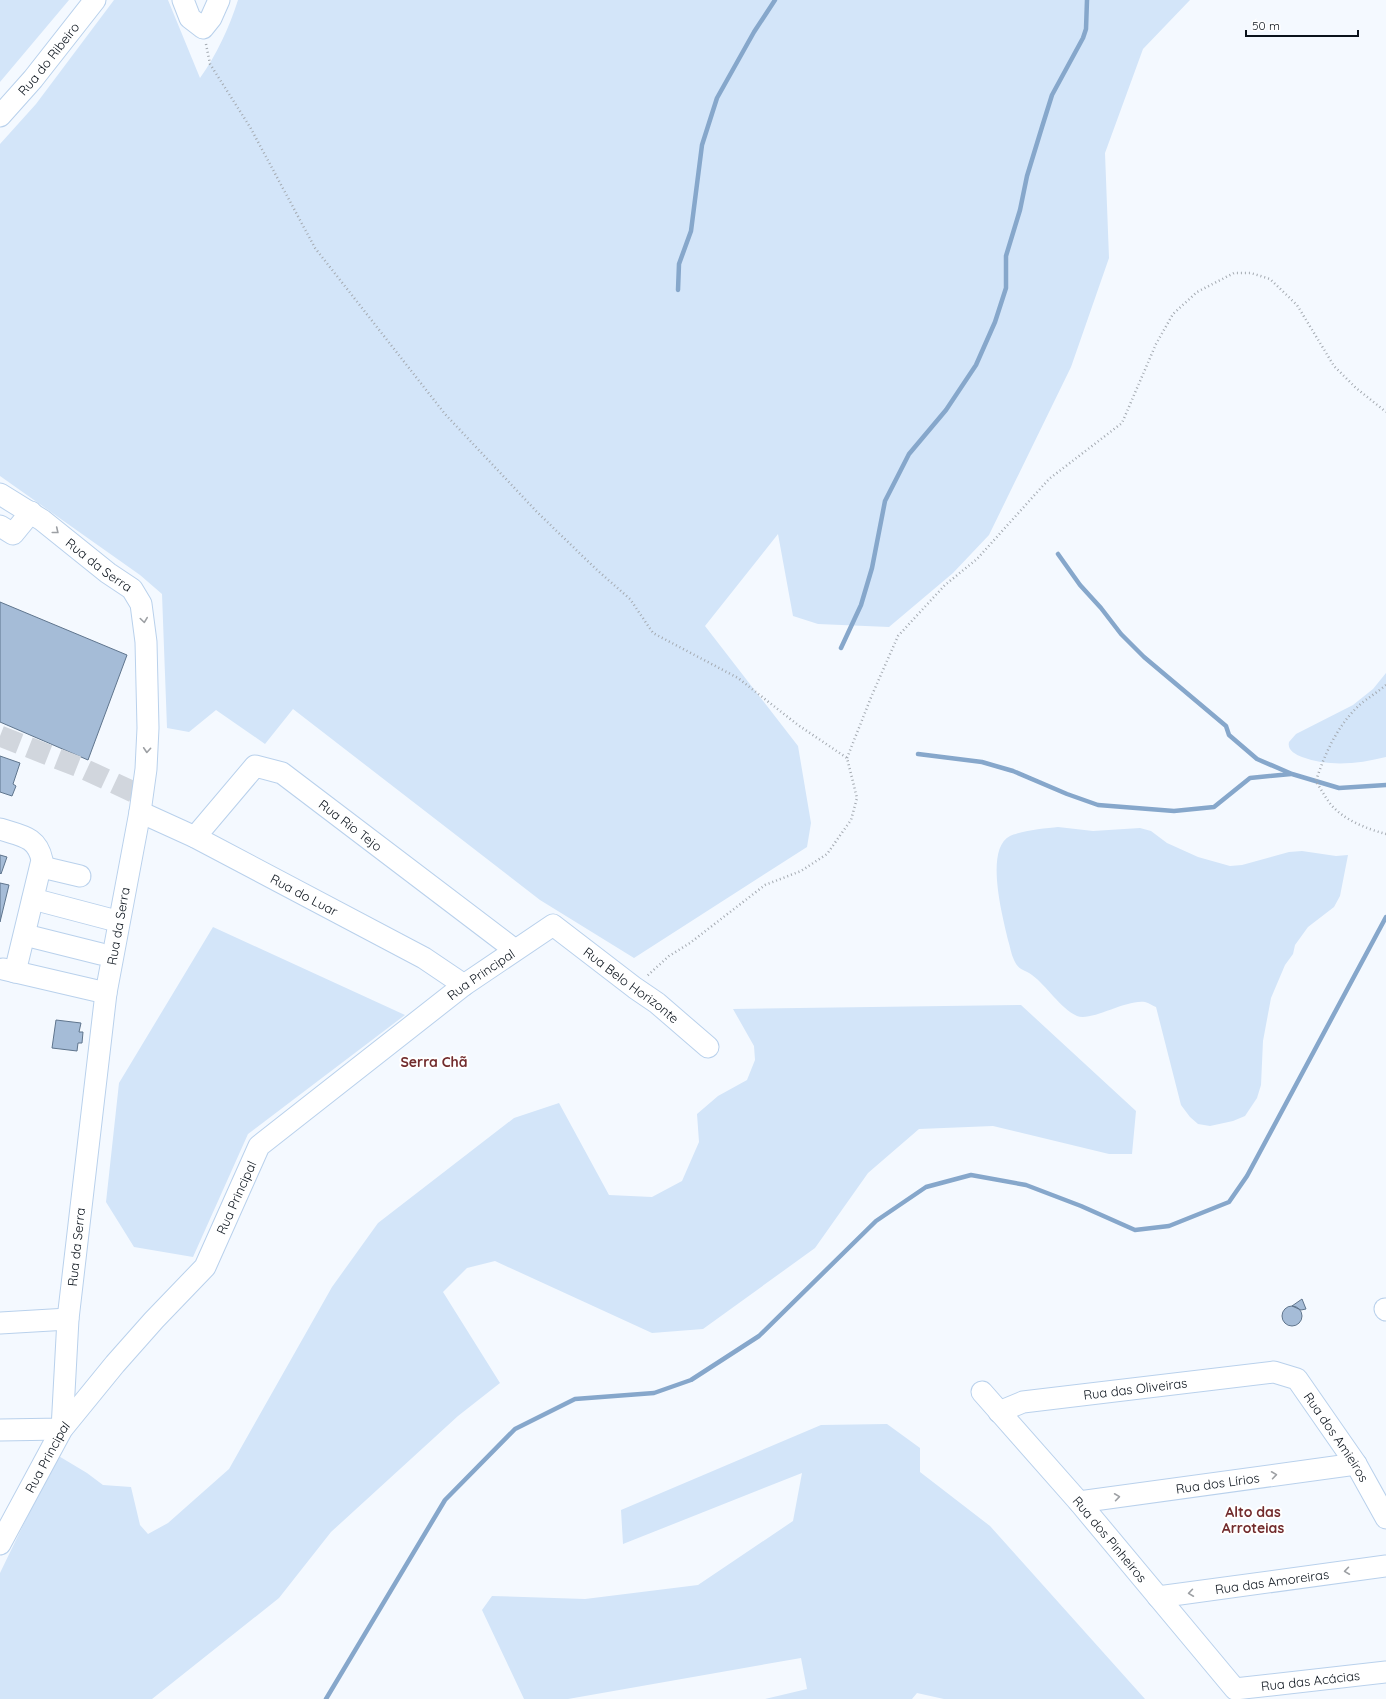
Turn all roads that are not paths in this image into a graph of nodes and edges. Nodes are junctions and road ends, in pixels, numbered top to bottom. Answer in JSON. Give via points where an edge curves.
{"nodes":[{"id":1,"x":95,"y":0,"type":"edge"},
{"id":2,"x":183,"y":0,"type":"edge"},
{"id":3,"x":219,"y":0,"type":"edge"},
{"id":4,"x":0,"y":116,"type":"edge"},
{"id":5,"x":0,"y":494,"type":"edge"},
{"id":6,"x":31,"y":512,"type":"junction"},
{"id":7,"x":14,"y":534,"type":"edge"},
{"id":8,"x":141,"y":804,"type":"junction"},
{"id":9,"x":0,"y":829,"type":"edge"},
{"id":10,"x":195,"y":837,"type":"junction"},
{"id":11,"x":42,"y":867,"type":"junction"},
{"id":12,"x":80,"y":876,"type":"dead end"},
{"id":13,"x":33,"y":899,"type":"junction"},
{"id":14,"x":109,"y":919,"type":"dead end"},
{"id":15,"x":553,"y":925,"type":"joint"},
{"id":16,"x":25,"y":935,"type":"junction"},
{"id":17,"x":514,"y":950,"type":"junction"},
{"id":18,"x":101,"y":954,"type":"dead end"},
{"id":19,"x":464,"y":985,"type":"junction"},
{"id":20,"x":106,"y":993,"type":"junction"},
{"id":21,"x":708,"y":1047,"type":"dead end"},
{"id":22,"x":68,"y":1319,"type":"junction"},
{"id":23,"x":0,"y":1323,"type":"edge"},
{"id":24,"x":1274,"y":1372,"type":"joint"},
{"id":25,"x":982,"y":1392,"type":"dead end"},
{"id":26,"x":999,"y":1412,"type":"junction"},
{"id":27,"x":62,"y":1429,"type":"junction"},
{"id":28,"x":0,"y":1430,"type":"edge"},
{"id":29,"x":1356,"y":1464,"type":"junction"},
{"id":30,"x":1079,"y":1502,"type":"junction"},
{"id":31,"x":1386,"y":1518,"type":"edge"},
{"id":32,"x":0,"y":1544,"type":"edge"},
{"id":33,"x":1386,"y":1566,"type":"edge"},
{"id":34,"x":1158,"y":1597,"type":"junction"},
{"id":35,"x":1386,"y":1672,"type":"edge"},
{"id":36,"x":1235,"y":1689,"type":"joint"}],
"edges":[{"from":1,"to":4,"type":"street","name":"Rua do Ribeiro","via":[[33,79]]},
{"from":2,"to":3,"type":"street","via":[[190,18],[204,28]]},
{"from":5,"to":6,"type":"street","name":"Rua da Serra"},
{"from":6,"to":7,"type":"street"},
{"from":6,"to":8,"type":"street","name":"Rua da Serra","one_way":true,"via":[[132,589],[141,604],[146,642],[148,728]]},
{"from":8,"to":10,"type":"street","name":"Rua do Luar"},
{"from":8,"to":20,"type":"street","name":"Rua da Serra"},
{"from":9,"to":11,"type":"street","via":[[32,840],[40,852]]},
{"from":10,"to":17,"type":"street","name":"Rua Rio Tejo","via":[[255,766],[282,773]]},
{"from":10,"to":19,"type":"street","name":"Rua do Luar","via":[[424,958]]},
{"from":11,"to":12,"type":"street"},
{"from":11,"to":13,"type":"street"},
{"from":13,"to":14,"type":"street"},
{"from":13,"to":16,"type":"street"},
{"from":15,"to":17,"type":"street","name":"Rua Principal"},
{"from":15,"to":21,"type":"street","name":"Rua Belo Horizonte","via":[[657,1003]]},
{"from":16,"to":18,"type":"street"},
{"from":16,"to":20,"type":"street","via":[[9,970]]},
{"from":17,"to":19,"type":"street","name":"Rua Principal"},
{"from":19,"to":27,"type":"street","name":"Rua Principal","via":[[259,1146],[205,1268],[154,1320]]},
{"from":20,"to":22,"type":"street","name":"Rua da Serra"},
{"from":22,"to":23,"type":"street"},
{"from":22,"to":27,"type":"street","name":"Rua da Serra"},
{"from":24,"to":26,"type":"street","name":"Rua das Oliveiras","via":[[1023,1402]]},
{"from":24,"to":29,"type":"street","name":"Rua dos Amieiros","via":[[1297,1379]]},
{"from":25,"to":26,"type":"street","name":"Rua dos Pinheiros"},
{"from":26,"to":30,"type":"street","name":"Rua dos Pinheiros"},
{"from":27,"to":28,"type":"street"},
{"from":27,"to":32,"type":"street","name":"Rua Principal"},
{"from":30,"to":29,"type":"street","name":"Rua dos Lírios","one_way":true},
{"from":29,"to":31,"type":"street","name":"Rua dos Amieiros"},
{"from":30,"to":34,"type":"street","name":"Rua dos Pinheiros"},
{"from":33,"to":34,"type":"street","name":"Rua das Amoreiras","one_way":true},
{"from":34,"to":36,"type":"street","name":"Rua dos Pinheiros"},
{"from":35,"to":36,"type":"street","name":"Rua das Acácias"}]}
